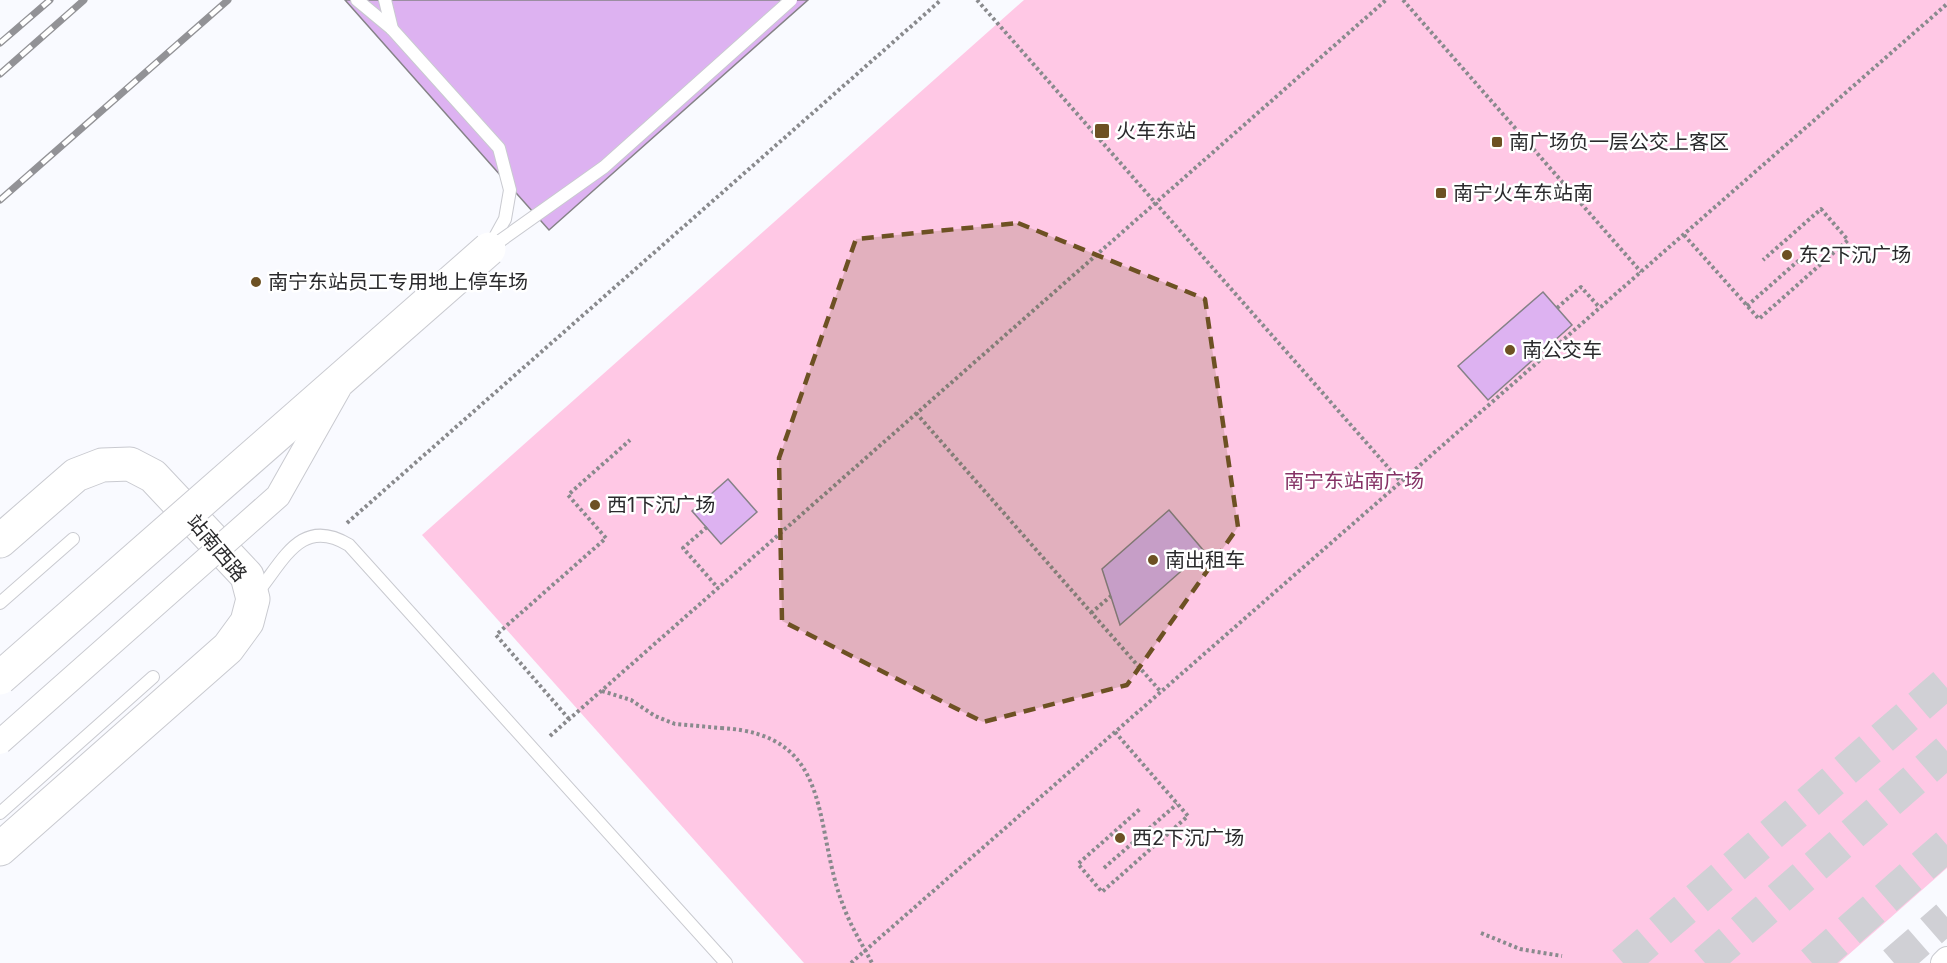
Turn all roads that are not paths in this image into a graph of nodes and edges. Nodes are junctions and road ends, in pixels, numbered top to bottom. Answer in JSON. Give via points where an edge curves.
{"nodes":[{"id":1,"x":357,"y":0,"type":"edge"},
{"id":2,"x":385,"y":0,"type":"edge"},
{"id":3,"x":791,"y":0,"type":"edge"},
{"id":4,"x":392,"y":29,"type":"junction"},
{"id":5,"x":489,"y":249,"type":"junction"},
{"id":6,"x":346,"y":376,"type":"junction"},
{"id":7,"x":73,"y":539,"type":"dead end"},
{"id":8,"x":0,"y":541,"type":"edge"},
{"id":9,"x":253,"y":599,"type":"junction"},
{"id":10,"x":0,"y":603,"type":"edge"},
{"id":11,"x":153,"y":677,"type":"dead end"},
{"id":12,"x":0,"y":678,"type":"edge"},
{"id":13,"x":0,"y":742,"type":"edge"},
{"id":14,"x":0,"y":813,"type":"edge"},
{"id":15,"x":0,"y":849,"type":"edge"},
{"id":16,"x":1947,"y":959,"type":"edge"},
{"id":17,"x":726,"y":963,"type":"edge"},
{"id":18,"x":1943,"y":963,"type":"edge"}],
"edges":[{"from":1,"to":4,"type":"lane"},
{"from":2,"to":4,"type":"lane"},
{"from":3,"to":5,"type":"lane","bridge":true,"via":[[604,167]]},
{"from":4,"to":5,"type":"lane","via":[[499,148],[510,190],[505,219]]},
{"from":5,"to":6,"type":"street","bridge":true},
{"from":6,"to":12,"type":"street","bridge":true},
{"from":6,"to":13,"type":"street","bridge":true,"via":[[278,496]]},
{"from":7,"to":10,"type":"lane"},
{"from":8,"to":9,"type":"street","name":"站南西路","via":[[76,475],[102,465],[130,464],[153,476],[247,576]]},
{"from":9,"to":15,"type":"street","name":"站南西路","via":[[248,622],[228,648]]},
{"from":9,"to":17,"type":"lane","via":[[298,541],[333,536],[349,545]]},
{"from":11,"to":14,"type":"lane"},
{"from":16,"to":18,"type":"street"}]}
